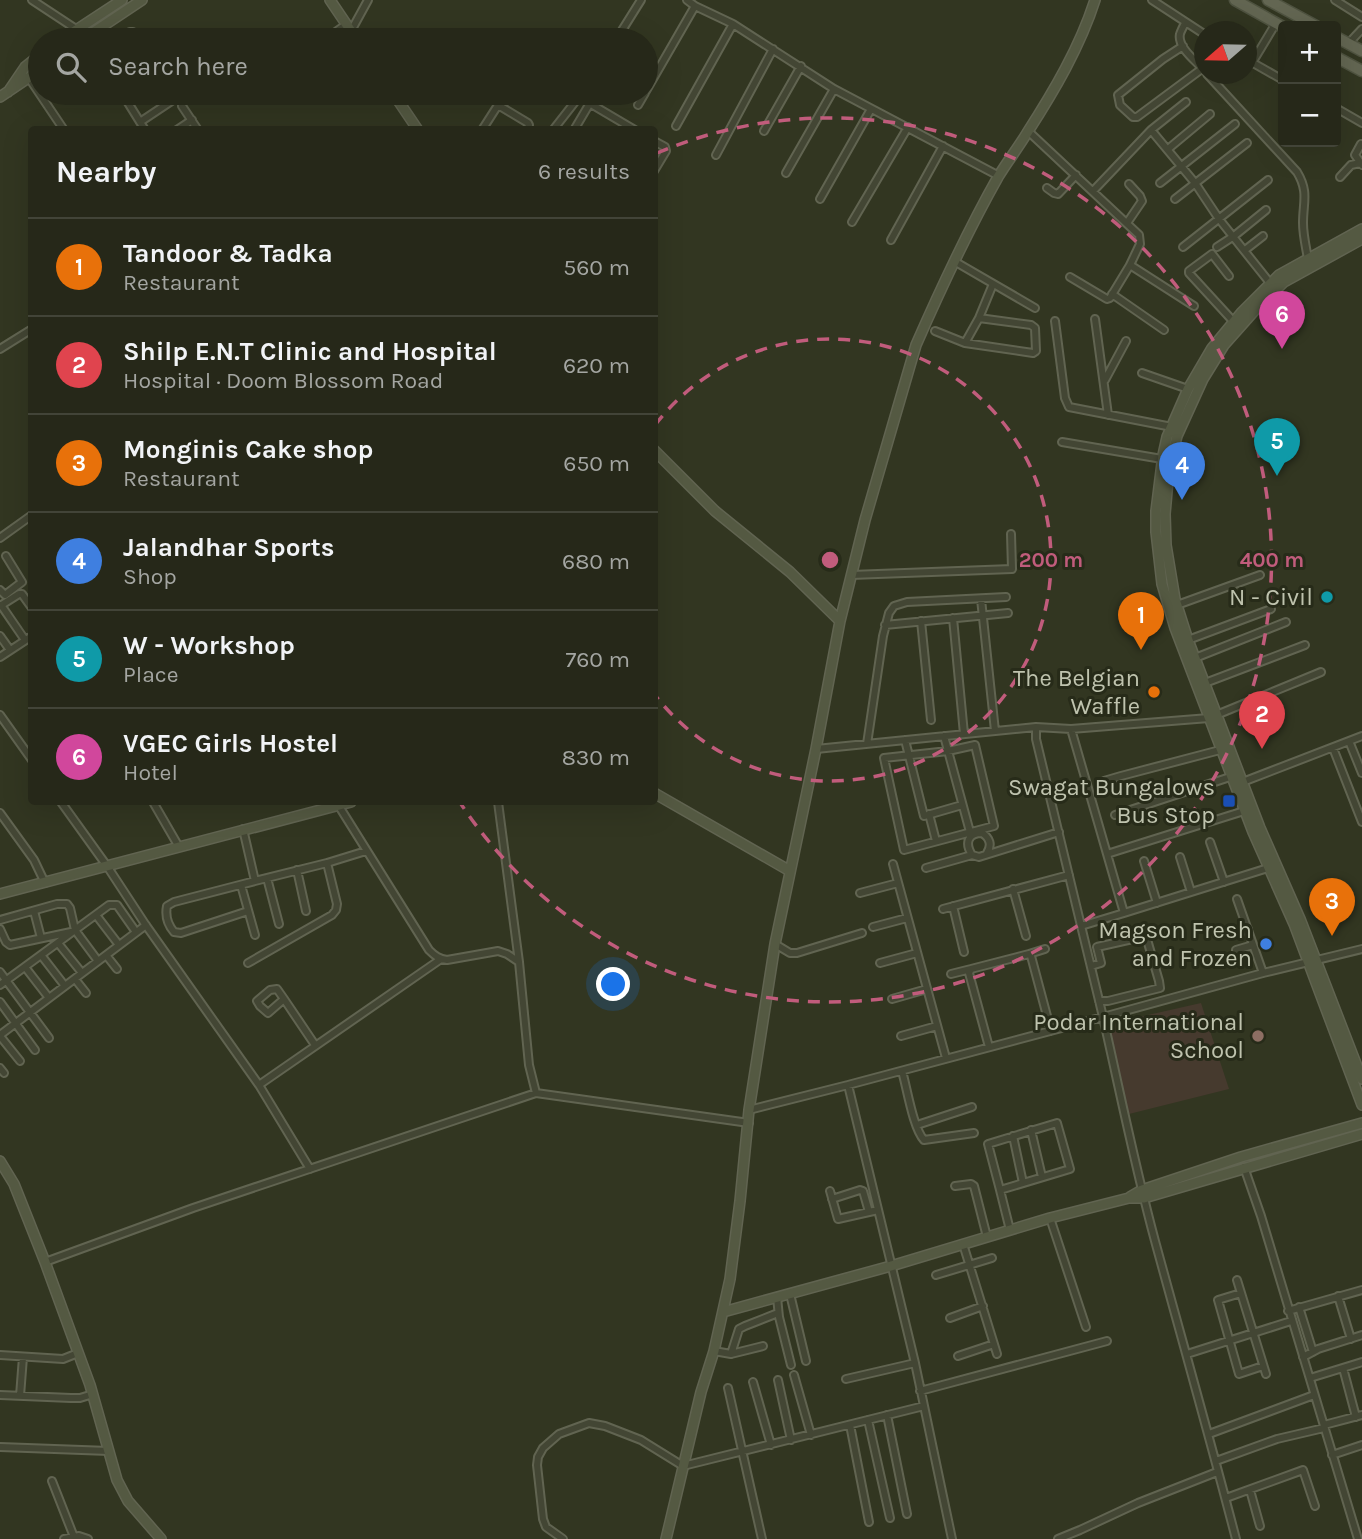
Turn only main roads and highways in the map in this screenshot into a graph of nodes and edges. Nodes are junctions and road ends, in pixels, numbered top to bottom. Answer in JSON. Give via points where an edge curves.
{"nodes":[{"id":1,"x":1235,"y":0,"type":"edge"},
{"id":2,"x":1268,"y":0,"type":"edge"},
{"id":3,"x":1307,"y":21,"type":"edge"},
{"id":4,"x":1278,"y":24,"type":"edge"},
{"id":5,"x":1341,"y":40,"type":"edge"},
{"id":6,"x":1362,"y":51,"type":"edge"},
{"id":7,"x":1341,"y":60,"type":"edge"},
{"id":8,"x":1362,"y":71,"type":"edge"}],
"edges":[{"from":1,"to":4,"type":"main road"},
{"from":2,"to":3,"type":"main road"},
{"from":5,"to":6,"type":"main road"},
{"from":7,"to":8,"type":"main road"}]}
